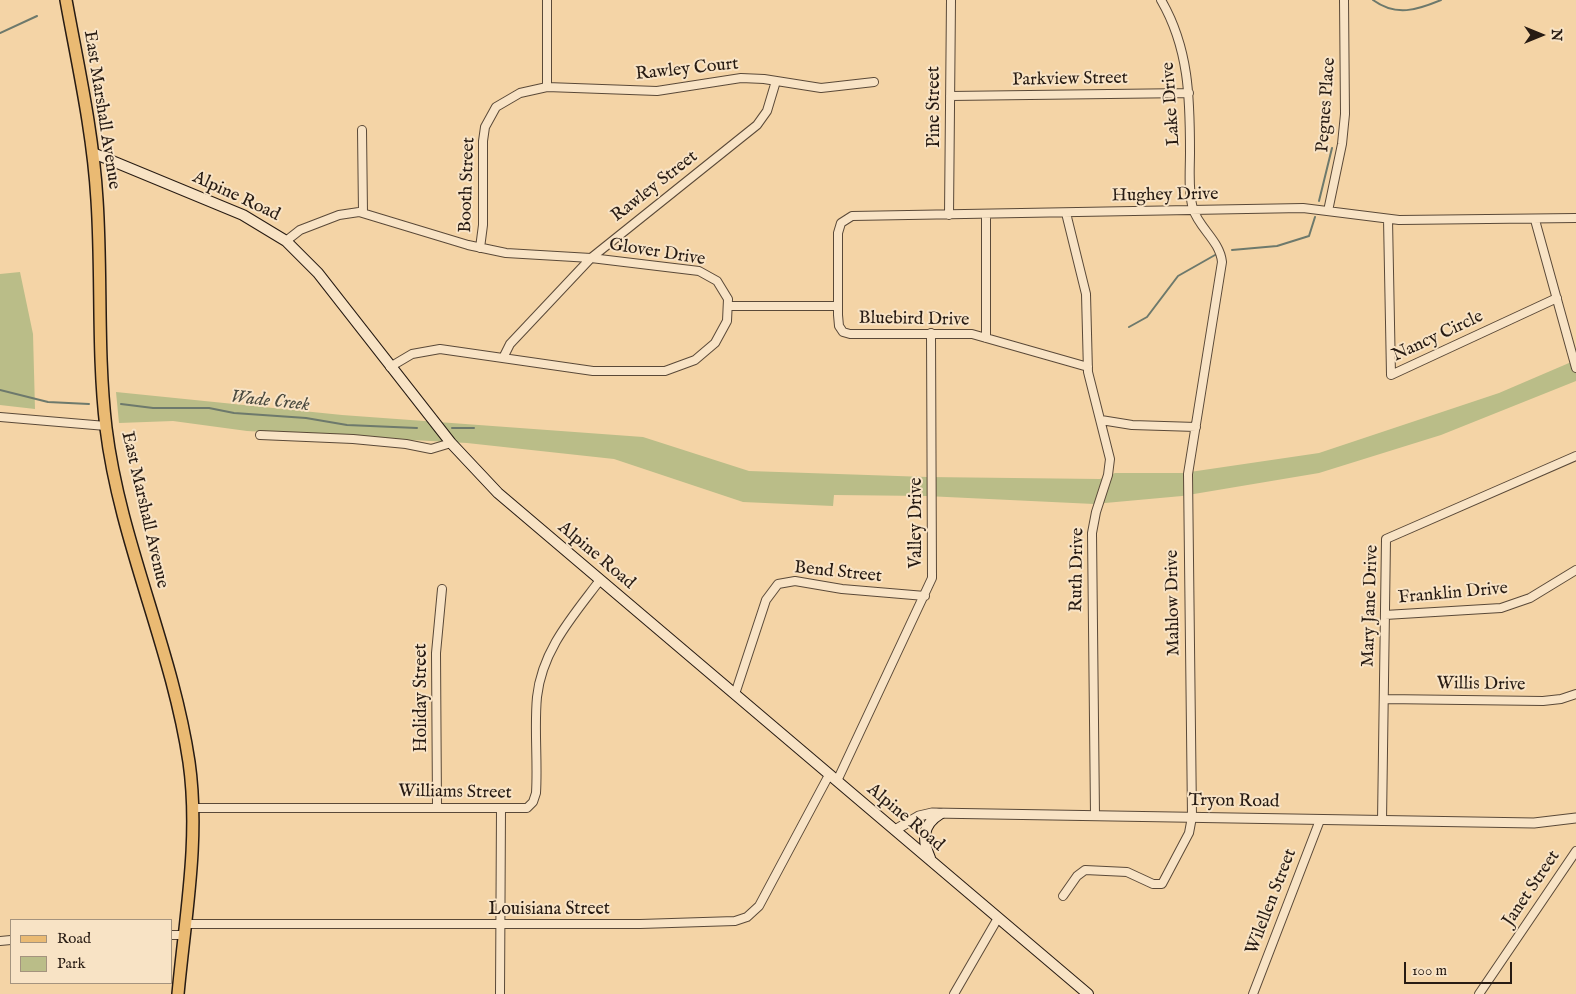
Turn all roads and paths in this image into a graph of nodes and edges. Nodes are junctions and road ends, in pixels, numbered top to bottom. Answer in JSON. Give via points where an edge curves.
{"nodes":[{"id":1,"x":66,"y":0,"type":"edge"},
{"id":2,"x":547,"y":0,"type":"edge"},
{"id":3,"x":951,"y":0,"type":"edge"},
{"id":4,"x":1161,"y":0,"type":"edge"},
{"id":5,"x":1344,"y":0,"type":"edge"},
{"id":6,"x":776,"y":81,"type":"junction"},
{"id":7,"x":874,"y":82,"type":"dead end"},
{"id":8,"x":546,"y":87,"type":"junction"},
{"id":9,"x":1190,"y":93,"type":"junction"},
{"id":10,"x":950,"y":96,"type":"junction"},
{"id":11,"x":486,"y":122,"type":"joint"},
{"id":12,"x":362,"y":130,"type":"dead end"},
{"id":13,"x":93,"y":152,"type":"junction"},
{"id":14,"x":1194,"y":211,"type":"junction"},
{"id":15,"x":1328,"y":211,"type":"junction"},
{"id":16,"x":363,"y":213,"type":"junction"},
{"id":17,"x":1066,"y":213,"type":"junction"},
{"id":18,"x":986,"y":214,"type":"junction"},
{"id":19,"x":949,"y":215,"type":"junction"},
{"id":20,"x":1576,"y":218,"type":"edge"},
{"id":21,"x":1388,"y":219,"type":"junction"},
{"id":22,"x":1535,"y":220,"type":"junction"},
{"id":23,"x":286,"y":241,"type":"junction"},
{"id":24,"x":480,"y":248,"type":"junction"},
{"id":25,"x":591,"y":258,"type":"junction"},
{"id":26,"x":1557,"y":298,"type":"junction"},
{"id":27,"x":729,"y":306,"type":"junction"},
{"id":28,"x":838,"y":306,"type":"junction"},
{"id":29,"x":931,"y":333,"type":"junction"},
{"id":30,"x":986,"y":338,"type":"junction"},
{"id":31,"x":503,"y":358,"type":"junction"},
{"id":32,"x":390,"y":366,"type":"junction"},
{"id":33,"x":1088,"y":367,"type":"junction"},
{"id":34,"x":1576,"y":368,"type":"edge"},
{"id":35,"x":0,"y":417,"type":"edge"},
{"id":36,"x":1101,"y":420,"type":"junction"},
{"id":37,"x":106,"y":426,"type":"junction"},
{"id":38,"x":1196,"y":427,"type":"junction"},
{"id":39,"x":260,"y":435,"type":"dead end"},
{"id":40,"x":451,"y":444,"type":"junction"},
{"id":41,"x":1576,"y":456,"type":"edge"},
{"id":42,"x":1576,"y":570,"type":"edge"},
{"id":43,"x":600,"y":580,"type":"junction"},
{"id":44,"x":442,"y":589,"type":"dead end"},
{"id":45,"x":925,"y":596,"type":"junction"},
{"id":46,"x":1384,"y":615,"type":"junction"},
{"id":47,"x":734,"y":694,"type":"junction"},
{"id":48,"x":1576,"y":694,"type":"edge"},
{"id":49,"x":1384,"y":699,"type":"junction"},
{"id":50,"x":834,"y":778,"type":"junction"},
{"id":51,"x":437,"y":807,"type":"junction"},
{"id":52,"x":193,"y":808,"type":"junction"},
{"id":53,"x":501,"y":809,"type":"junction"},
{"id":54,"x":940,"y":814,"type":"junction"},
{"id":55,"x":1095,"y":815,"type":"junction"},
{"id":56,"x":1192,"y":817,"type":"junction"},
{"id":57,"x":1576,"y":818,"type":"edge"},
{"id":58,"x":1320,"y":820,"type":"junction"},
{"id":59,"x":1382,"y":821,"type":"junction"},
{"id":60,"x":895,"y":830,"type":"junction"},
{"id":61,"x":1576,"y":851,"type":"edge"},
{"id":62,"x":932,"y":862,"type":"junction"},
{"id":63,"x":1063,"y":896,"type":"dead end"},
{"id":64,"x":998,"y":918,"type":"junction"},
{"id":65,"x":500,"y":924,"type":"junction"},
{"id":66,"x":185,"y":930,"type":"junction"},
{"id":67,"x":172,"y":936,"type":"edge"},
{"id":68,"x":178,"y":994,"type":"edge"},
{"id":69,"x":500,"y":994,"type":"edge"},
{"id":70,"x":954,"y":994,"type":"edge"},
{"id":71,"x":1088,"y":994,"type":"edge"},
{"id":72,"x":1253,"y":994,"type":"edge"},
{"id":73,"x":1479,"y":994,"type":"edge"}],
"edges":[{"from":1,"to":13,"type":"main road","name":"East Marshall Avenue"},
{"from":2,"to":8,"type":"street"},
{"from":3,"to":10,"type":"street","name":"Pine Street"},
{"from":4,"to":9,"type":"street","name":"Lake Drive","via":[[1179,37]]},
{"from":5,"to":15,"type":"street","name":"Pegues Place","via":[[1345,122]]},
{"from":6,"to":7,"type":"street","name":"Rawley Court","via":[[821,88]]},
{"from":6,"to":8,"type":"street","name":"Rawley Court","via":[[736,78],[650,91]]},
{"from":6,"to":25,"type":"street","name":"Rawley Street","via":[[767,110],[757,125]]},
{"from":8,"to":11,"type":"street","name":"Rawley Court","via":[[530,89],[508,98],[496,107]]},
{"from":9,"to":10,"type":"street","name":"Parkview Street"},
{"from":9,"to":14,"type":"street","name":"Lake Drive","via":[[1190,187]]},
{"from":10,"to":19,"type":"street","name":"Pine Street"},
{"from":11,"to":24,"type":"street","name":"Booth Street"},
{"from":12,"to":16,"type":"street"},
{"from":13,"to":23,"type":"main road","name":"Alpine Road","via":[[243,216]]},
{"from":13,"to":37,"type":"main road","name":"East Marshall Avenue"},
{"from":14,"to":15,"type":"street","name":"Hughey Drive","via":[[1298,208]]},
{"from":14,"to":17,"type":"street","name":"Hughey Drive"},
{"from":14,"to":38,"type":"street","name":"Mahlow Drive","via":[[1219,250],[1222,266]]},
{"from":15,"to":21,"type":"street","name":"Hughey Drive"},
{"from":16,"to":23,"type":"street","name":"Glover Drive","via":[[339,215],[300,230]]},
{"from":16,"to":24,"type":"street","name":"Glover Drive"},
{"from":17,"to":18,"type":"street","name":"Hughey Drive"},
{"from":17,"to":33,"type":"street","name":"Ruth Drive","via":[[1087,299]]},
{"from":18,"to":19,"type":"street","name":"Hughey Drive"},
{"from":18,"to":30,"type":"street"},
{"from":19,"to":28,"type":"street","name":"Hughey Drive","via":[[852,216],[842,220],[838,233]]},
{"from":20,"to":22,"type":"street","name":"Hughey Drive"},
{"from":21,"to":22,"type":"street","name":"Hughey Drive"},
{"from":21,"to":26,"type":"street","name":"Nancy Circle","via":[[1391,375]]},
{"from":22,"to":26,"type":"street"},
{"from":23,"to":32,"type":"main road","name":"Alpine Road","via":[[318,274]]},
{"from":24,"to":25,"type":"street","name":"Glover Drive","via":[[520,255]]},
{"from":25,"to":27,"type":"street","name":"Glover Drive","via":[[706,273],[722,285]]},
{"from":25,"to":31,"type":"street","name":"Rawley Street","via":[[510,344]]},
{"from":26,"to":34,"type":"street"},
{"from":27,"to":28,"type":"street","name":"Bluebird Drive"},
{"from":27,"to":31,"type":"street","via":[[725,326],[714,343],[695,360],[671,370],[601,372]]},
{"from":28,"to":29,"type":"street","name":"Bluebird Drive","via":[[840,326],[845,333]]},
{"from":29,"to":30,"type":"street","name":"Bluebird Drive","via":[[960,333]]},
{"from":29,"to":45,"type":"street","name":"Valley Drive","via":[[932,570]]},
{"from":30,"to":33,"type":"street","name":"Bluebird Drive"},
{"from":31,"to":32,"type":"street","via":[[436,350],[408,355]]},
{"from":32,"to":40,"type":"main road","name":"Alpine Road"},
{"from":33,"to":36,"type":"street","name":"Ruth Drive"},
{"from":35,"to":37,"type":"street"},
{"from":36,"to":38,"type":"street","via":[[1126,425]]},
{"from":36,"to":55,"type":"street","name":"Ruth Drive","via":[[1110,459],[1092,533]]},
{"from":37,"to":52,"type":"main road","name":"East Marshall Avenue","via":[[119,495],[180,718]]},
{"from":38,"to":56,"type":"street","name":"Mahlow Drive","via":[[1188,489]]},
{"from":39,"to":40,"type":"street","via":[[353,439],[431,449]]},
{"from":40,"to":43,"type":"main road","name":"Alpine Road","via":[[503,497]]},
{"from":41,"to":46,"type":"street","name":"Mary Jane Drive","via":[[1386,538]]},
{"from":42,"to":46,"type":"street","name":"Franklin Drive","via":[[1530,598],[1501,608]]},
{"from":43,"to":47,"type":"main road","name":"Alpine Road"},
{"from":43,"to":53,"type":"street","name":"Williams Street","via":[[558,637],[542,672],[536,705],[535,800],[524,809]]},
{"from":44,"to":51,"type":"street","name":"Holiday Street","via":[[436,653]]},
{"from":45,"to":47,"type":"street","name":"Bend Street","via":[[800,582],[778,584],[766,600]]},
{"from":45,"to":50,"type":"street","name":"Valley Drive"},
{"from":46,"to":49,"type":"street","name":"Mary Jane Drive"},
{"from":47,"to":50,"type":"main road","name":"Alpine Road"},
{"from":48,"to":49,"type":"street","name":"Willis Drive","via":[[1543,701]]},
{"from":49,"to":59,"type":"street","name":"Mary Jane Drive"},
{"from":50,"to":60,"type":"main road","name":"Alpine Road"},
{"from":50,"to":65,"type":"street","name":"Louisiana Street","via":[[758,906],[743,919],[640,924]]},
{"from":51,"to":52,"type":"street","name":"Williams Street"},
{"from":51,"to":53,"type":"street","name":"Williams Street"},
{"from":52,"to":66,"type":"main road","name":"East Marshall Avenue"},
{"from":53,"to":65,"type":"street"},
{"from":54,"to":55,"type":"street","name":"Tryon Road"},
{"from":54,"to":60,"type":"street","name":"Tryon Road","via":[[919,816]]},
{"from":54,"to":62,"type":"main road","via":[[928,823],[925,830],[926,848]]},
{"from":55,"to":56,"type":"street","name":"Tryon Road"},
{"from":56,"to":58,"type":"street","name":"Tryon Road"},
{"from":56,"to":63,"type":"street","name":"Mahlow Drive","via":[[1189,833],[1162,884],[1152,884],[1128,872],[1089,870],[1077,876]]},
{"from":57,"to":59,"type":"street","name":"Tryon Road","via":[[1534,823]]},
{"from":58,"to":59,"type":"street","name":"Tryon Road"},
{"from":58,"to":72,"type":"street","name":"Wilellen Street"},
{"from":60,"to":62,"type":"main road","name":"Alpine Road"},
{"from":61,"to":73,"type":"street","name":"Janet Street"},
{"from":62,"to":64,"type":"main road","name":"Alpine Road"},
{"from":64,"to":70,"type":"street"},
{"from":64,"to":71,"type":"main road","name":"Alpine Road"},
{"from":65,"to":66,"type":"street","name":"Louisiana Street"},
{"from":65,"to":69,"type":"street"},
{"from":66,"to":67,"type":"street","name":"Louisiana Street"},
{"from":66,"to":68,"type":"main road","name":"East Marshall Avenue"}]}
